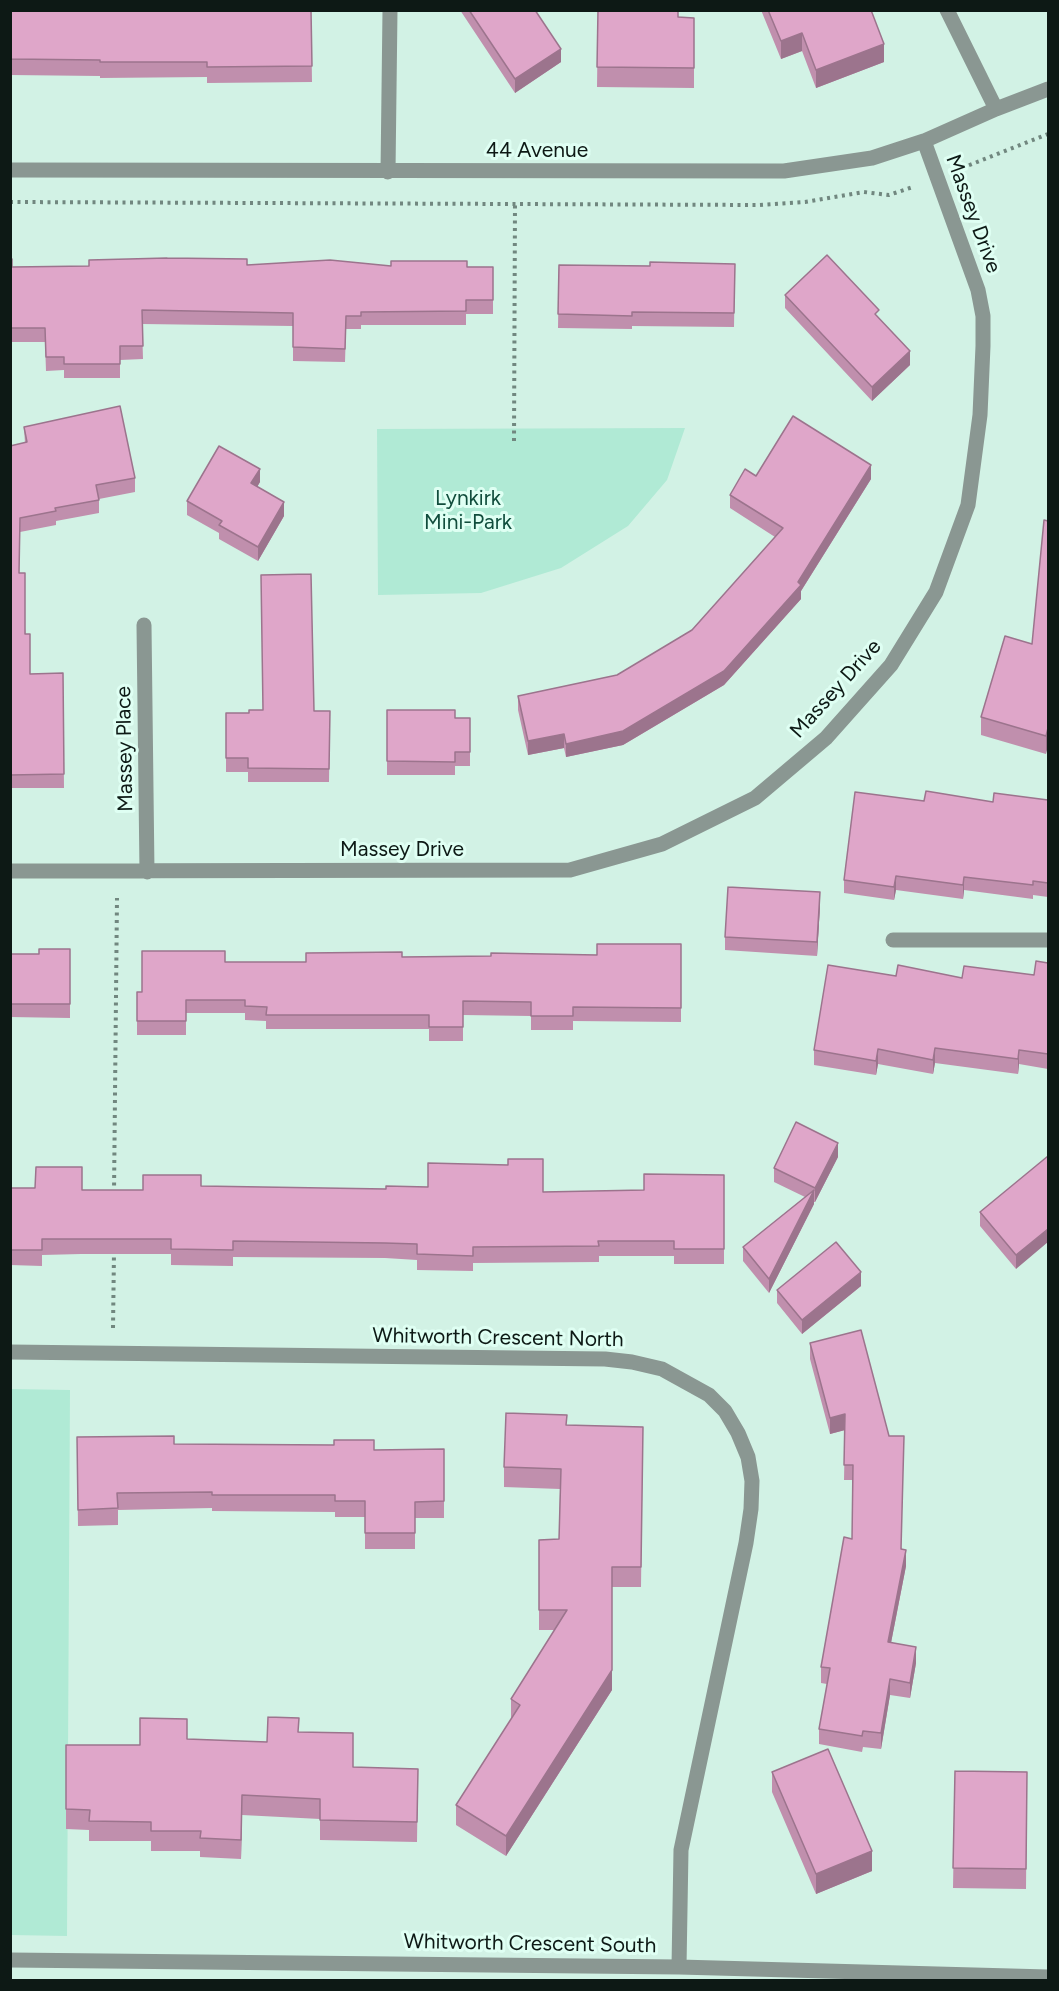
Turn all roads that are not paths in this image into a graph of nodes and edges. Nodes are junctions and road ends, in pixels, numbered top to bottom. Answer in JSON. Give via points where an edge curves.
{"nodes":[{"id":1,"x":390,"y":10,"type":"edge"},
{"id":2,"x":947,"y":10,"type":"edge"},
{"id":3,"x":1048,"y":89,"type":"edge"},
{"id":4,"x":996,"y":109,"type":"junction"},
{"id":5,"x":924,"y":141,"type":"junction"},
{"id":6,"x":10,"y":170,"type":"edge"},
{"id":7,"x":388,"y":172,"type":"junction"},
{"id":8,"x":144,"y":625,"type":"dead end"},
{"id":9,"x":10,"y":872,"type":"edge"},
{"id":10,"x":147,"y":872,"type":"junction"},
{"id":11,"x":893,"y":940,"type":"dead end"},
{"id":12,"x":1048,"y":940,"type":"edge"},
{"id":13,"x":10,"y":1352,"type":"edge"},
{"id":14,"x":10,"y":1960,"type":"edge"},
{"id":15,"x":679,"y":1967,"type":"junction"},
{"id":16,"x":1048,"y":1977,"type":"edge"}],
"edges":[{"from":1,"to":7,"type":"street"},
{"from":2,"to":4,"type":"street"},
{"from":3,"to":4,"type":"street","name":"44 Avenue"},
{"from":4,"to":5,"type":"street","name":"44 Avenue"},
{"from":5,"to":7,"type":"street","name":"44 Avenue","via":[[872,158],[784,171]]},
{"from":5,"to":10,"type":"street","name":"Massey Drive","via":[[978,290],[982,316],[980,415],[968,505],[936,592],[891,665],[826,738],[755,798],[662,844],[570,870]]},
{"from":6,"to":7,"type":"street","name":"44 Avenue"},
{"from":8,"to":10,"type":"street","name":"Massey Place"},
{"from":9,"to":10,"type":"street","name":"Massey Drive"},
{"from":11,"to":12,"type":"street"},
{"from":13,"to":15,"type":"street","name":"Whitworth Crescent North","via":[[605,1359],[662,1369],[709,1395],[725,1412],[748,1457],[751,1509],[681,1850]]},
{"from":14,"to":15,"type":"street","name":"Whitworth Crescent South"},
{"from":15,"to":16,"type":"street","name":"Whitworth Crescent South"}]}
